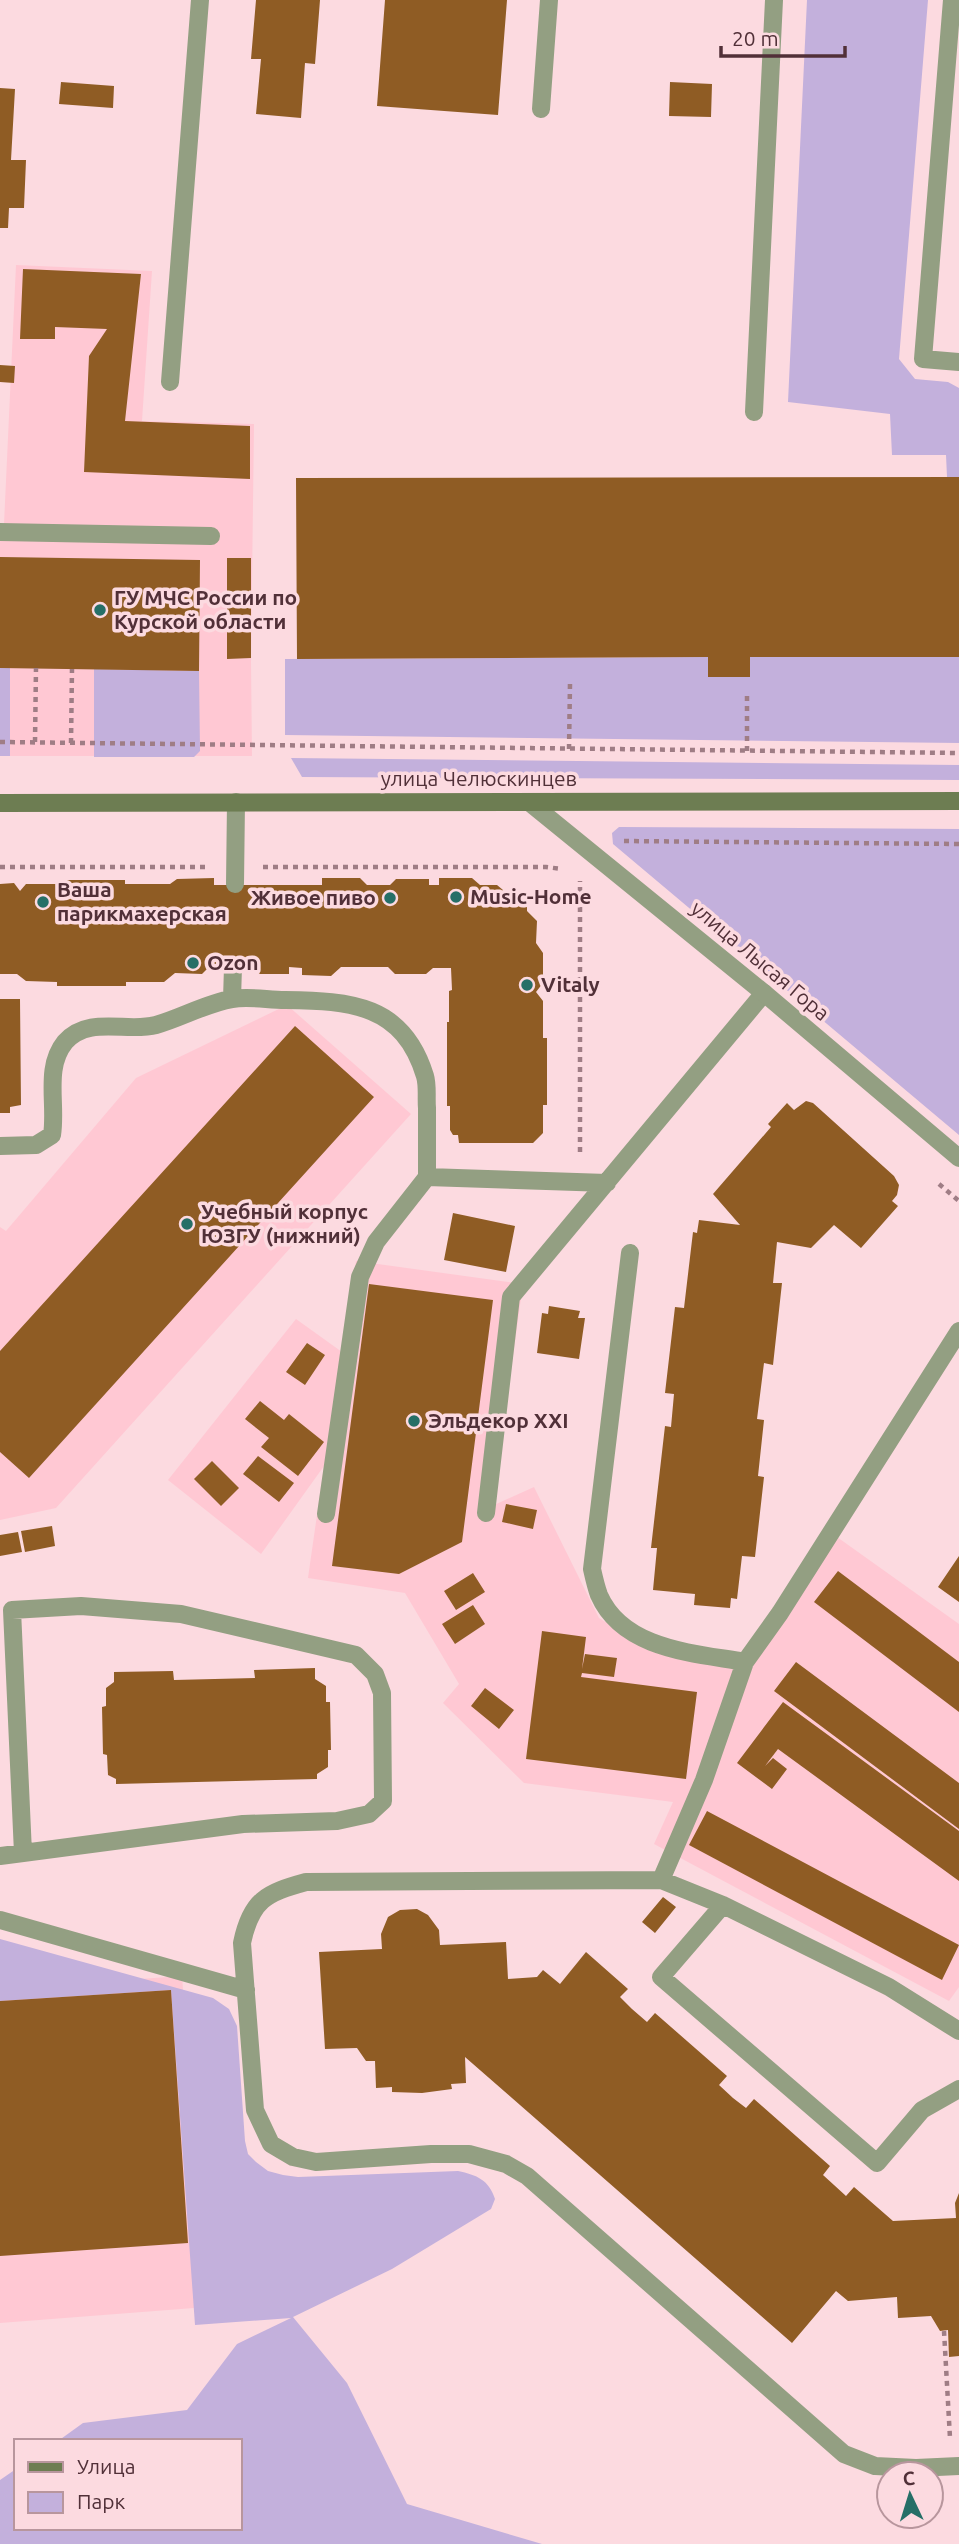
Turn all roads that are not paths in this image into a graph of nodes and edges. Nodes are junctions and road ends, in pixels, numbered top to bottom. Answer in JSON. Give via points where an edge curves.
{"nodes":[{"id":1,"x":200,"y":0,"type":"edge"},
{"id":2,"x":549,"y":0,"type":"edge"},
{"id":3,"x":774,"y":0,"type":"edge"},
{"id":4,"x":952,"y":0,"type":"edge"},
{"id":5,"x":541,"y":109,"type":"dead end"},
{"id":6,"x":959,"y":362,"type":"edge"},
{"id":7,"x":170,"y":382,"type":"dead end"},
{"id":8,"x":754,"y":412,"type":"dead end"},
{"id":9,"x":0,"y":532,"type":"edge"},
{"id":10,"x":211,"y":536,"type":"dead end"},
{"id":11,"x":959,"y":801,"type":"edge"},
{"id":12,"x":236,"y":802,"type":"junction"},
{"id":13,"x":529,"y":802,"type":"junction"},
{"id":14,"x":0,"y":803,"type":"edge"},
{"id":15,"x":235,"y":876,"type":"road end"},
{"id":16,"x":233,"y":967,"type":"dead end"},
{"id":17,"x":764,"y":993,"type":"junction"},
{"id":18,"x":232,"y":999,"type":"junction"},
{"id":19,"x":0,"y":1146,"type":"edge"},
{"id":20,"x":959,"y":1158,"type":"edge"},
{"id":21,"x":427,"y":1177,"type":"junction"},
{"id":22,"x":607,"y":1183,"type":"junction"},
{"id":23,"x":630,"y":1253,"type":"dead end"},
{"id":24,"x":959,"y":1331,"type":"edge"},
{"id":25,"x":486,"y":1513,"type":"dead end"},
{"id":26,"x":326,"y":1514,"type":"dead end"},
{"id":27,"x":745,"y":1662,"type":"junction"},
{"id":28,"x":23,"y":1853,"type":"junction"},
{"id":29,"x":0,"y":1856,"type":"edge"},
{"id":30,"x":660,"y":1880,"type":"junction"},
{"id":31,"x":723,"y":1905,"type":"junction"},
{"id":32,"x":0,"y":1920,"type":"edge"},
{"id":33,"x":246,"y":1990,"type":"junction"},
{"id":34,"x":959,"y":2031,"type":"edge"},
{"id":35,"x":959,"y":2090,"type":"edge"},
{"id":36,"x":956,"y":2466,"type":"edge"}],
"edges":[{"from":1,"to":7,"type":"street"},
{"from":2,"to":5,"type":"street"},
{"from":3,"to":8,"type":"street"},
{"from":4,"to":6,"type":"street","via":[[923,359]]},
{"from":9,"to":10,"type":"street"},
{"from":11,"to":13,"type":"street","name":"улица Челюскинцев"},
{"from":12,"to":13,"type":"street","name":"улица Челюскинцев"},
{"from":12,"to":14,"type":"street","name":"улица Челюскинцев"},
{"from":12,"to":15,"type":"street"},
{"from":13,"to":17,"type":"street","name":"улица Лысая Гора"},
{"from":16,"to":18,"type":"street"},
{"from":17,"to":20,"type":"street","name":"улица Лысая Гора"},
{"from":17,"to":22,"type":"street"},
{"from":18,"to":19,"type":"street","via":[[153,1026],[86,1028],[68,1039],[56,1055],[53,1072],[52,1135],[36,1145]]},
{"from":18,"to":21,"type":"street","via":[[335,1001],[377,1012],[397,1026],[415,1049],[426,1080]]},
{"from":21,"to":22,"type":"street"},
{"from":21,"to":26,"type":"street","via":[[376,1242],[360,1277]]},
{"from":22,"to":25,"type":"street","via":[[511,1297]]},
{"from":23,"to":27,"type":"street","via":[[592,1569],[599,1595],[610,1613],[632,1632],[661,1647]]},
{"from":24,"to":27,"type":"street"},
{"from":27,"to":30,"type":"street","via":[[704,1780]]},
{"from":28,"to":28,"type":"street","via":[[243,1824],[337,1821],[369,1814],[383,1801],[383,1693],[375,1674],[356,1655],[181,1614],[81,1606],[12,1610]]},
{"from":28,"to":29,"type":"street"},
{"from":30,"to":31,"type":"street"},
{"from":30,"to":33,"type":"street","via":[[306,1882],[278,1890],[258,1904],[247,1920],[242,1943]]},
{"from":31,"to":34,"type":"street","via":[[889,1987]]},
{"from":31,"to":35,"type":"street","via":[[661,1977],[877,2163],[922,2110]]},
{"from":32,"to":33,"type":"street"},
{"from":33,"to":36,"type":"street","via":[[255,2110],[271,2144],[293,2157],[316,2162],[470,2154],[506,2164],[527,2176],[844,2454],[875,2466]]}]}
